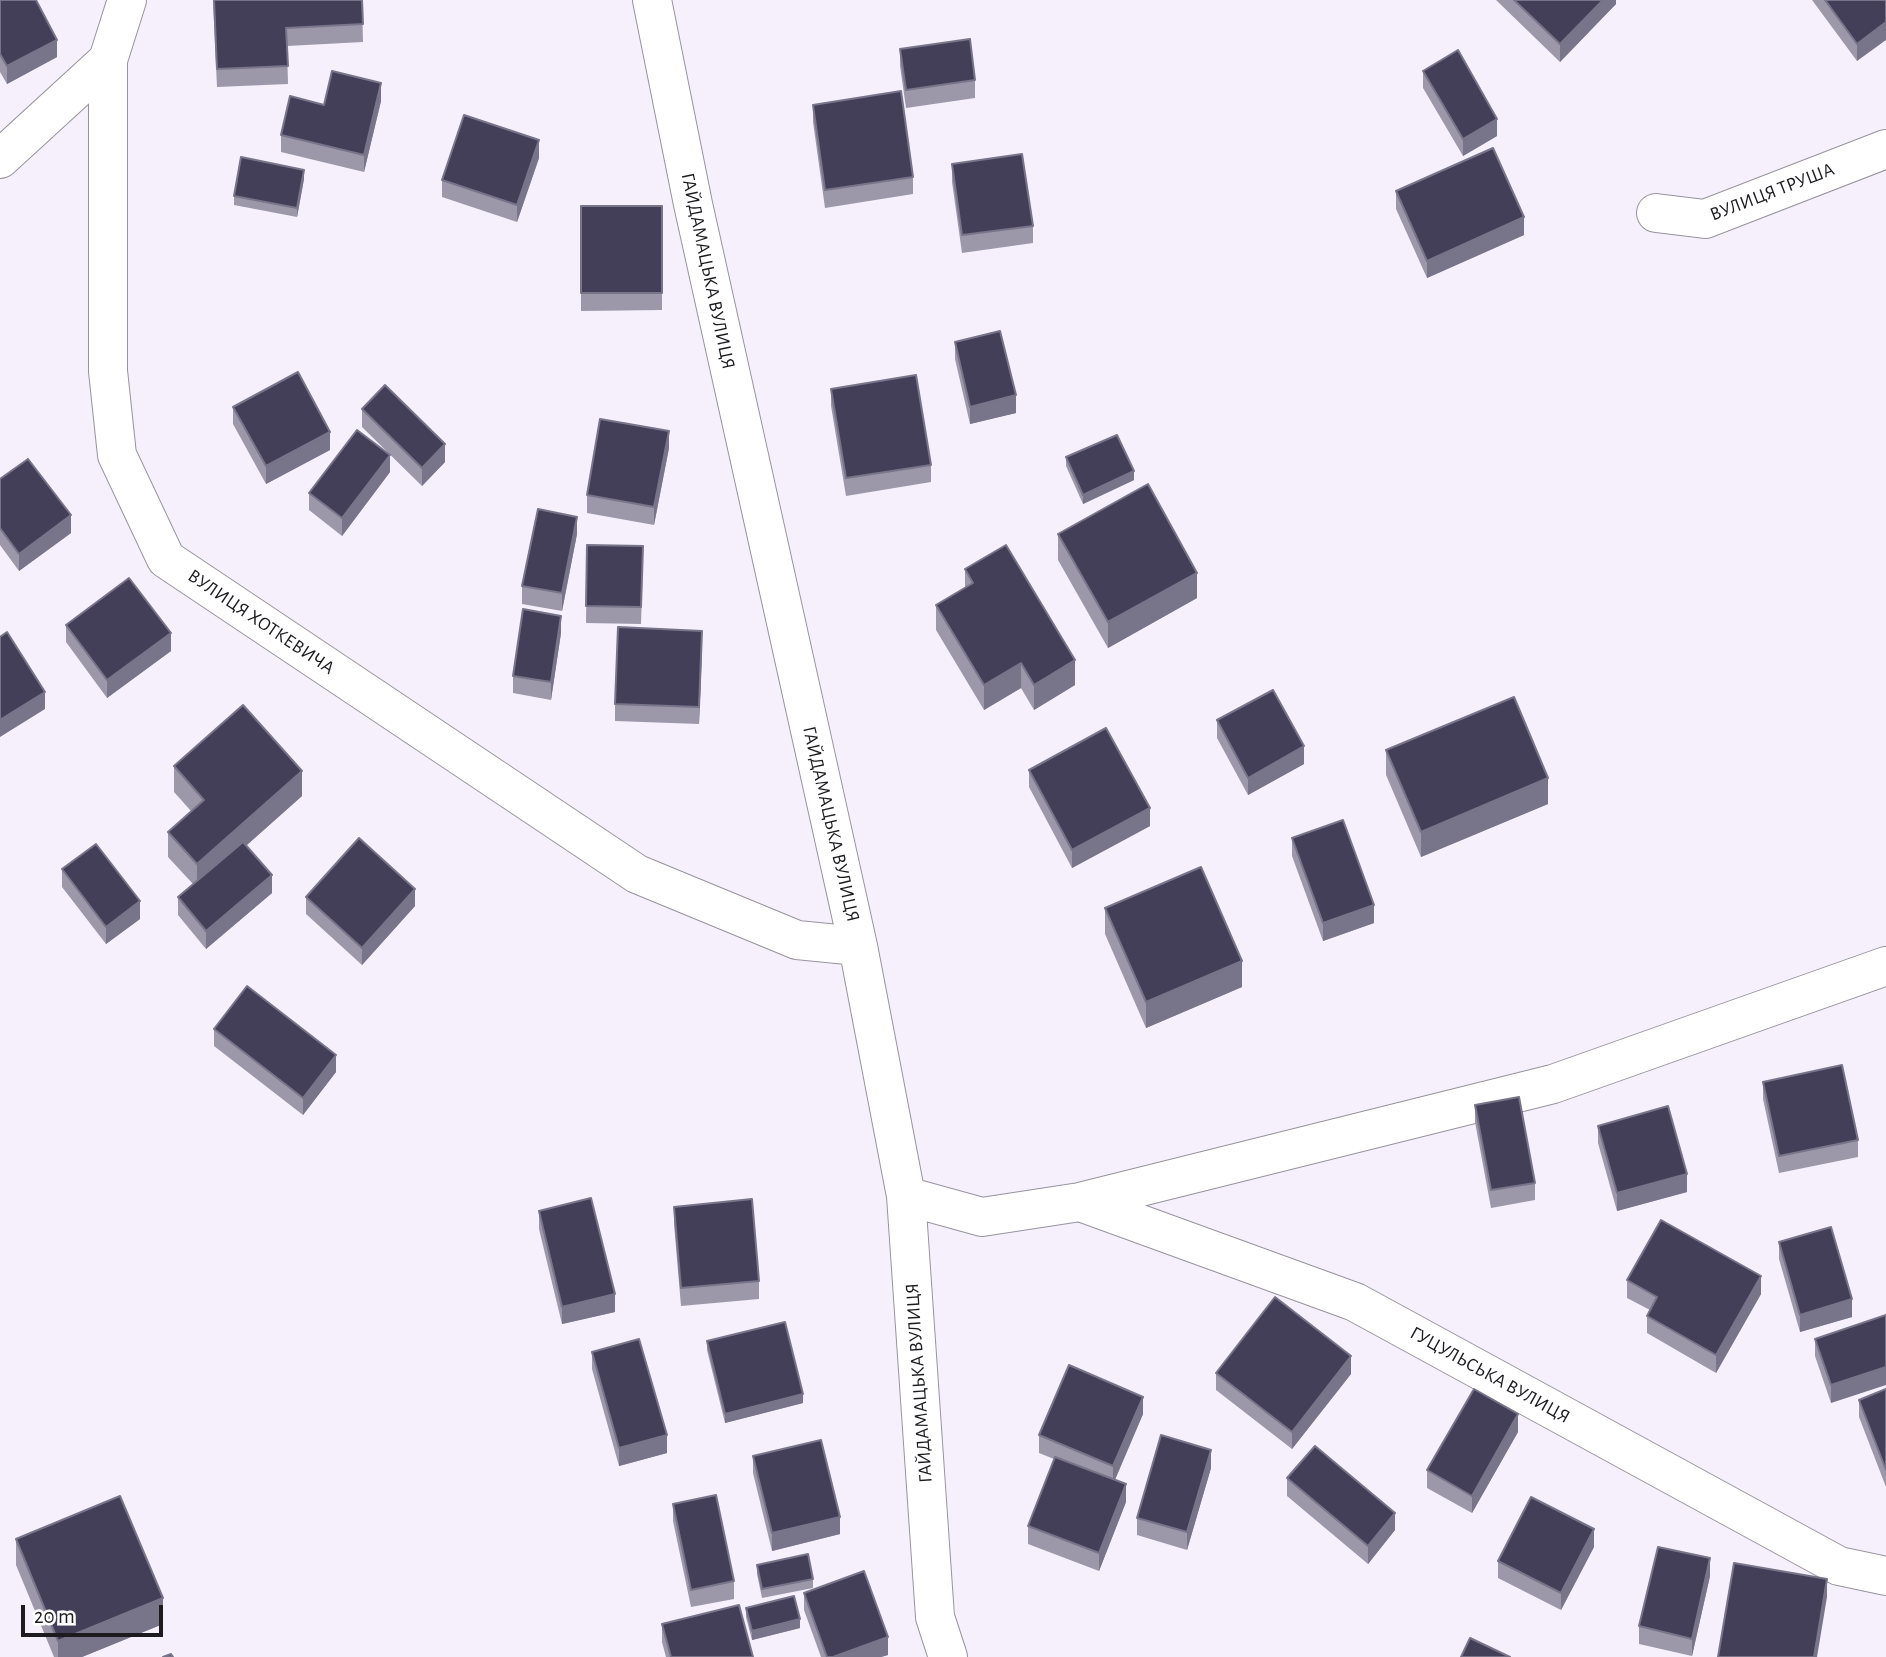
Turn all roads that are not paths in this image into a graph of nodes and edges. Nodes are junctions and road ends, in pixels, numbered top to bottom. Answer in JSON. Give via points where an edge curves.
{"nodes":[{"id":1,"x":127,"y":0,"type":"edge"},
{"id":2,"x":652,"y":0,"type":"edge"},
{"id":3,"x":108,"y":60,"type":"junction"},
{"id":4,"x":1886,"y":149,"type":"edge"},
{"id":5,"x":0,"y":159,"type":"edge"},
{"id":6,"x":1656,"y":213,"type":"dead end"},
{"id":7,"x":858,"y":946,"type":"junction"},
{"id":8,"x":1886,"y":966,"type":"edge"},
{"id":9,"x":906,"y":1196,"type":"junction"},
{"id":10,"x":1080,"y":1202,"type":"junction"},
{"id":11,"x":1886,"y":1576,"type":"edge"},
{"id":12,"x":948,"y":1657,"type":"edge"}],
"edges":[{"from":1,"to":3,"type":"street","name":"ВУЛИЦЯ ХОТКЕВИЧА"},
{"from":2,"to":7,"type":"street","name":"ГАЙДАМАЦЬКА ВУЛИЦЯ"},
{"from":3,"to":5,"type":"street"},
{"from":3,"to":7,"type":"street","name":"ВУЛИЦЯ ХОТКЕВИЧА","via":[[108,371],[117,455],[166,559],[637,874],[797,940]]},
{"from":4,"to":6,"type":"street","name":"ВУЛИЦЯ ТРУША","via":[[1705,219]]},
{"from":7,"to":9,"type":"street","name":"ГАЙДАМАЦЬКА ВУЛИЦЯ"},
{"from":8,"to":10,"type":"street","name":"ГУЦУЛЬСЬКА ВУЛИЦЯ","via":[[1553,1084]]},
{"from":9,"to":10,"type":"street","name":"ГУЦУЛЬСЬКА ВУЛИЦЯ","via":[[982,1217]]},
{"from":9,"to":12,"type":"street","name":"ГАЙДАМАЦЬКА ВУЛИЦЯ","via":[[935,1617]]},
{"from":10,"to":11,"type":"street","name":"ГУЦУЛЬСЬКА ВУЛИЦЯ","via":[[1355,1302],[1839,1566]]}]}
